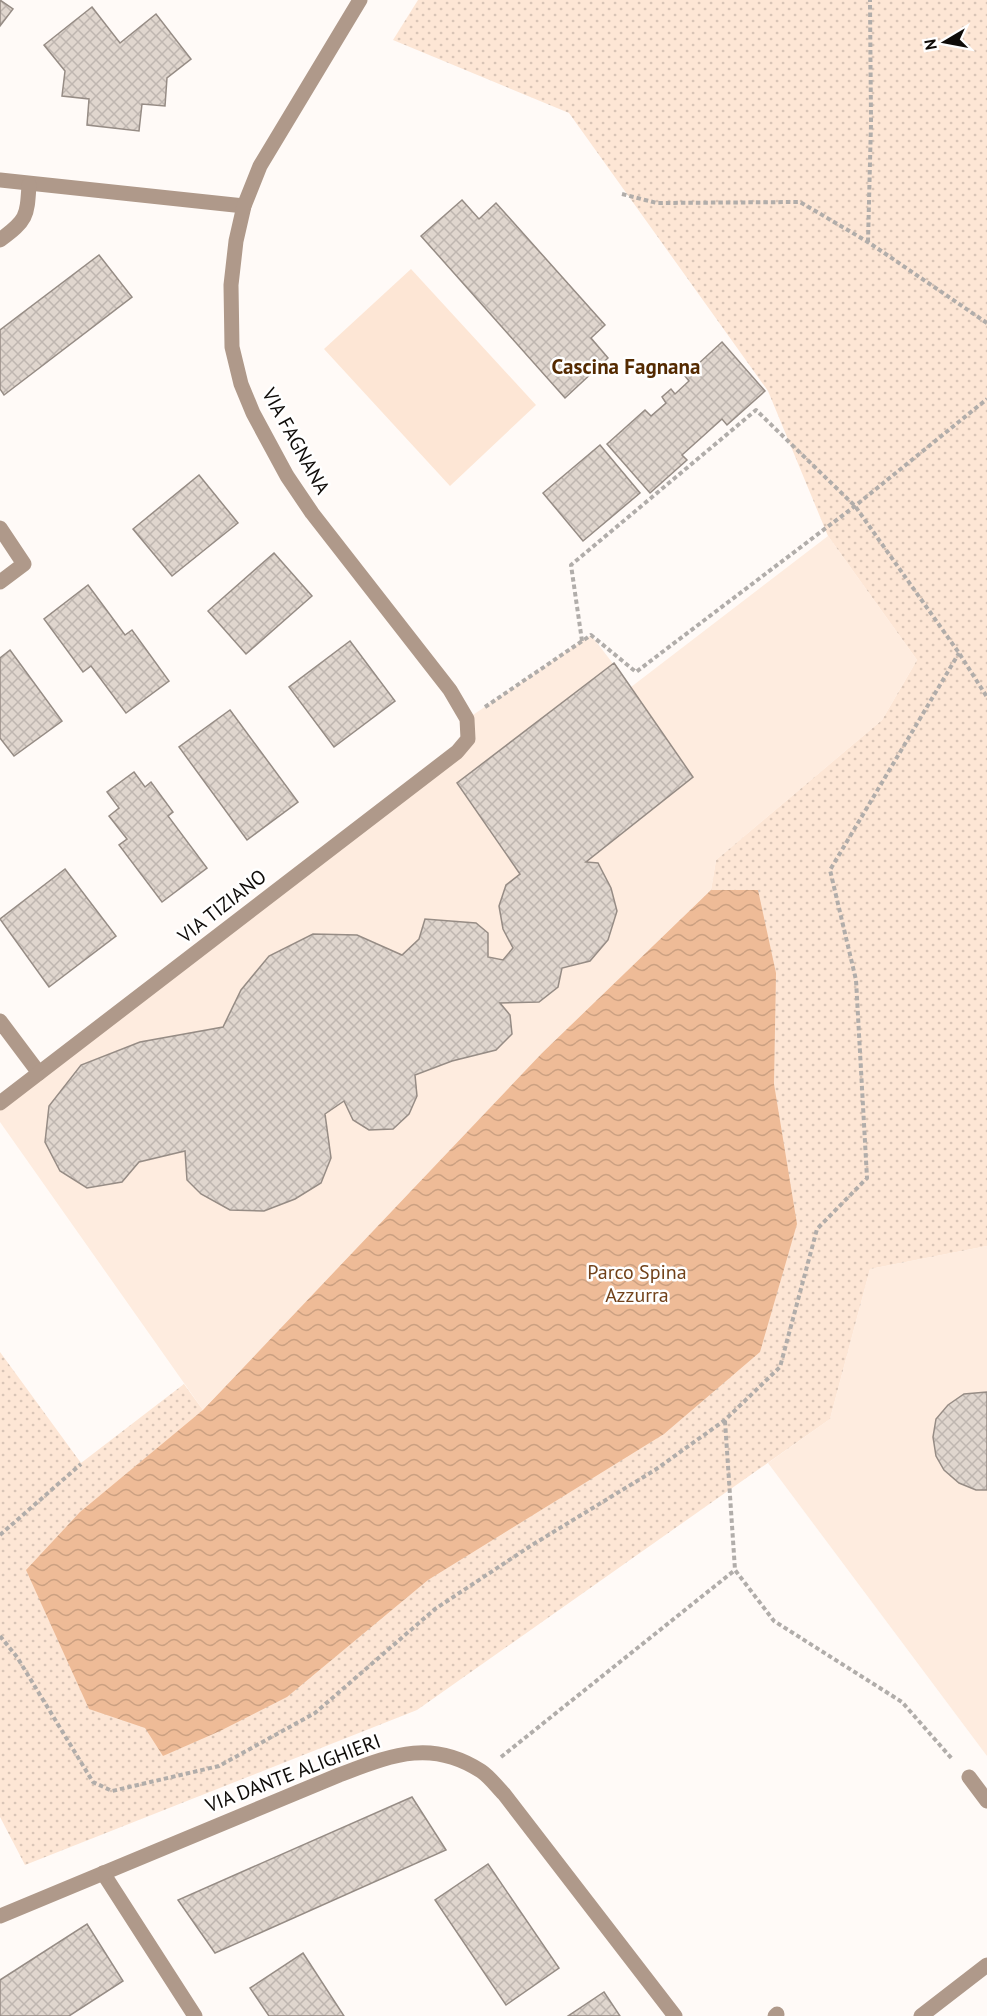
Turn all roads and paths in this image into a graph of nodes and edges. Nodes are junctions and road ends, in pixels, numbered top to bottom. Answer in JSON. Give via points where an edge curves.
{"nodes":[{"id":1,"x":360,"y":0,"type":"edge"},
{"id":2,"x":870,"y":0,"type":"edge"},
{"id":3,"x":0,"y":180,"type":"edge"},
{"id":4,"x":29,"y":185,"type":"junction"},
{"id":5,"x":622,"y":194,"type":"dead end"},
{"id":6,"x":244,"y":206,"type":"junction"},
{"id":7,"x":0,"y":240,"type":"edge"},
{"id":8,"x":868,"y":242,"type":"junction"},
{"id":9,"x":987,"y":323,"type":"edge"},
{"id":10,"x":987,"y":399,"type":"edge"},
{"id":11,"x":855,"y":506,"type":"junction"},
{"id":12,"x":0,"y":528,"type":"edge"},
{"id":13,"x":0,"y":582,"type":"edge"},
{"id":14,"x":582,"y":641,"type":"junction"},
{"id":15,"x":958,"y":653,"type":"junction"},
{"id":16,"x":987,"y":697,"type":"edge"},
{"id":17,"x":467,"y":719,"type":"junction"},
{"id":18,"x":468,"y":739,"type":"joint"},
{"id":19,"x":0,"y":1021,"type":"edge"},
{"id":20,"x":39,"y":1073,"type":"junction"},
{"id":21,"x":0,"y":1103,"type":"edge"},
{"id":22,"x":725,"y":1420,"type":"junction"},
{"id":23,"x":81,"y":1464,"type":"dead end"},
{"id":24,"x":0,"y":1534,"type":"edge"},
{"id":25,"x":735,"y":1570,"type":"junction"},
{"id":26,"x":0,"y":1636,"type":"edge"},
{"id":27,"x":483,"y":1772,"type":"junction"},
{"id":28,"x":969,"y":1777,"type":"joint"},
{"id":29,"x":987,"y":1801,"type":"edge"},
{"id":30,"x":103,"y":1873,"type":"junction"},
{"id":31,"x":0,"y":1916,"type":"edge"},
{"id":32,"x":987,"y":1965,"type":"edge"},
{"id":33,"x":195,"y":2016,"type":"edge"},
{"id":34,"x":675,"y":2016,"type":"edge"},
{"id":35,"x":921,"y":2016,"type":"edge"}],
"edges":[{"from":1,"to":6,"type":"street","name":"VIA FAGNANA","via":[[260,166]]},
{"from":2,"to":8,"type":"path"},
{"from":3,"to":4,"type":"street"},
{"from":4,"to":6,"type":"street"},
{"from":4,"to":7,"type":"street","via":[[27,213],[18,227]]},
{"from":5,"to":8,"type":"path","via":[[657,203],[800,202]]},
{"from":6,"to":17,"type":"street","name":"VIA FAGNANA","via":[[231,285],[232,347],[253,413],[312,513],[450,690]]},
{"from":8,"to":9,"type":"path"},
{"from":10,"to":11,"type":"path"},
{"from":11,"to":14,"type":"path","via":[[636,672],[591,635]]},
{"from":11,"to":14,"type":"path","via":[[756,410],[571,565]]},
{"from":11,"to":15,"type":"path"},
{"from":12,"to":13,"type":"street","via":[[24,564]]},
{"from":14,"to":17,"type":"path"},
{"from":15,"to":16,"type":"path"},
{"from":15,"to":22,"type":"path","via":[[830,870],[856,980],[867,1178],[817,1229],[780,1367]]},
{"from":17,"to":18,"type":"street","name":"VIA FAGNANA"},
{"from":18,"to":20,"type":"street","name":"VIA TIZIANO","via":[[457,752]]},
{"from":19,"to":20,"type":"street"},
{"from":20,"to":21,"type":"street","name":"VIA TIZIANO"},
{"from":22,"to":25,"type":"path"},
{"from":22,"to":26,"type":"path","via":[[655,1470],[435,1610],[315,1713],[219,1766],[112,1791],[93,1782],[17,1657]]},
{"from":23,"to":24,"type":"path"},
{"from":25,"to":27,"type":"path"},
{"from":25,"to":28,"type":"path","via":[[774,1621],[902,1702]]},
{"from":27,"to":30,"type":"street","name":"VIA DANTE ALIGHIERI","via":[[450,1756],[418,1751],[388,1756]]},
{"from":27,"to":34,"type":"street","name":"VIA DANTE ALIGHIERI"},
{"from":28,"to":29,"type":"street"},
{"from":30,"to":31,"type":"street","name":"VIA DANTE ALIGHIERI"},
{"from":30,"to":33,"type":"street"},
{"from":32,"to":35,"type":"street"}]}
